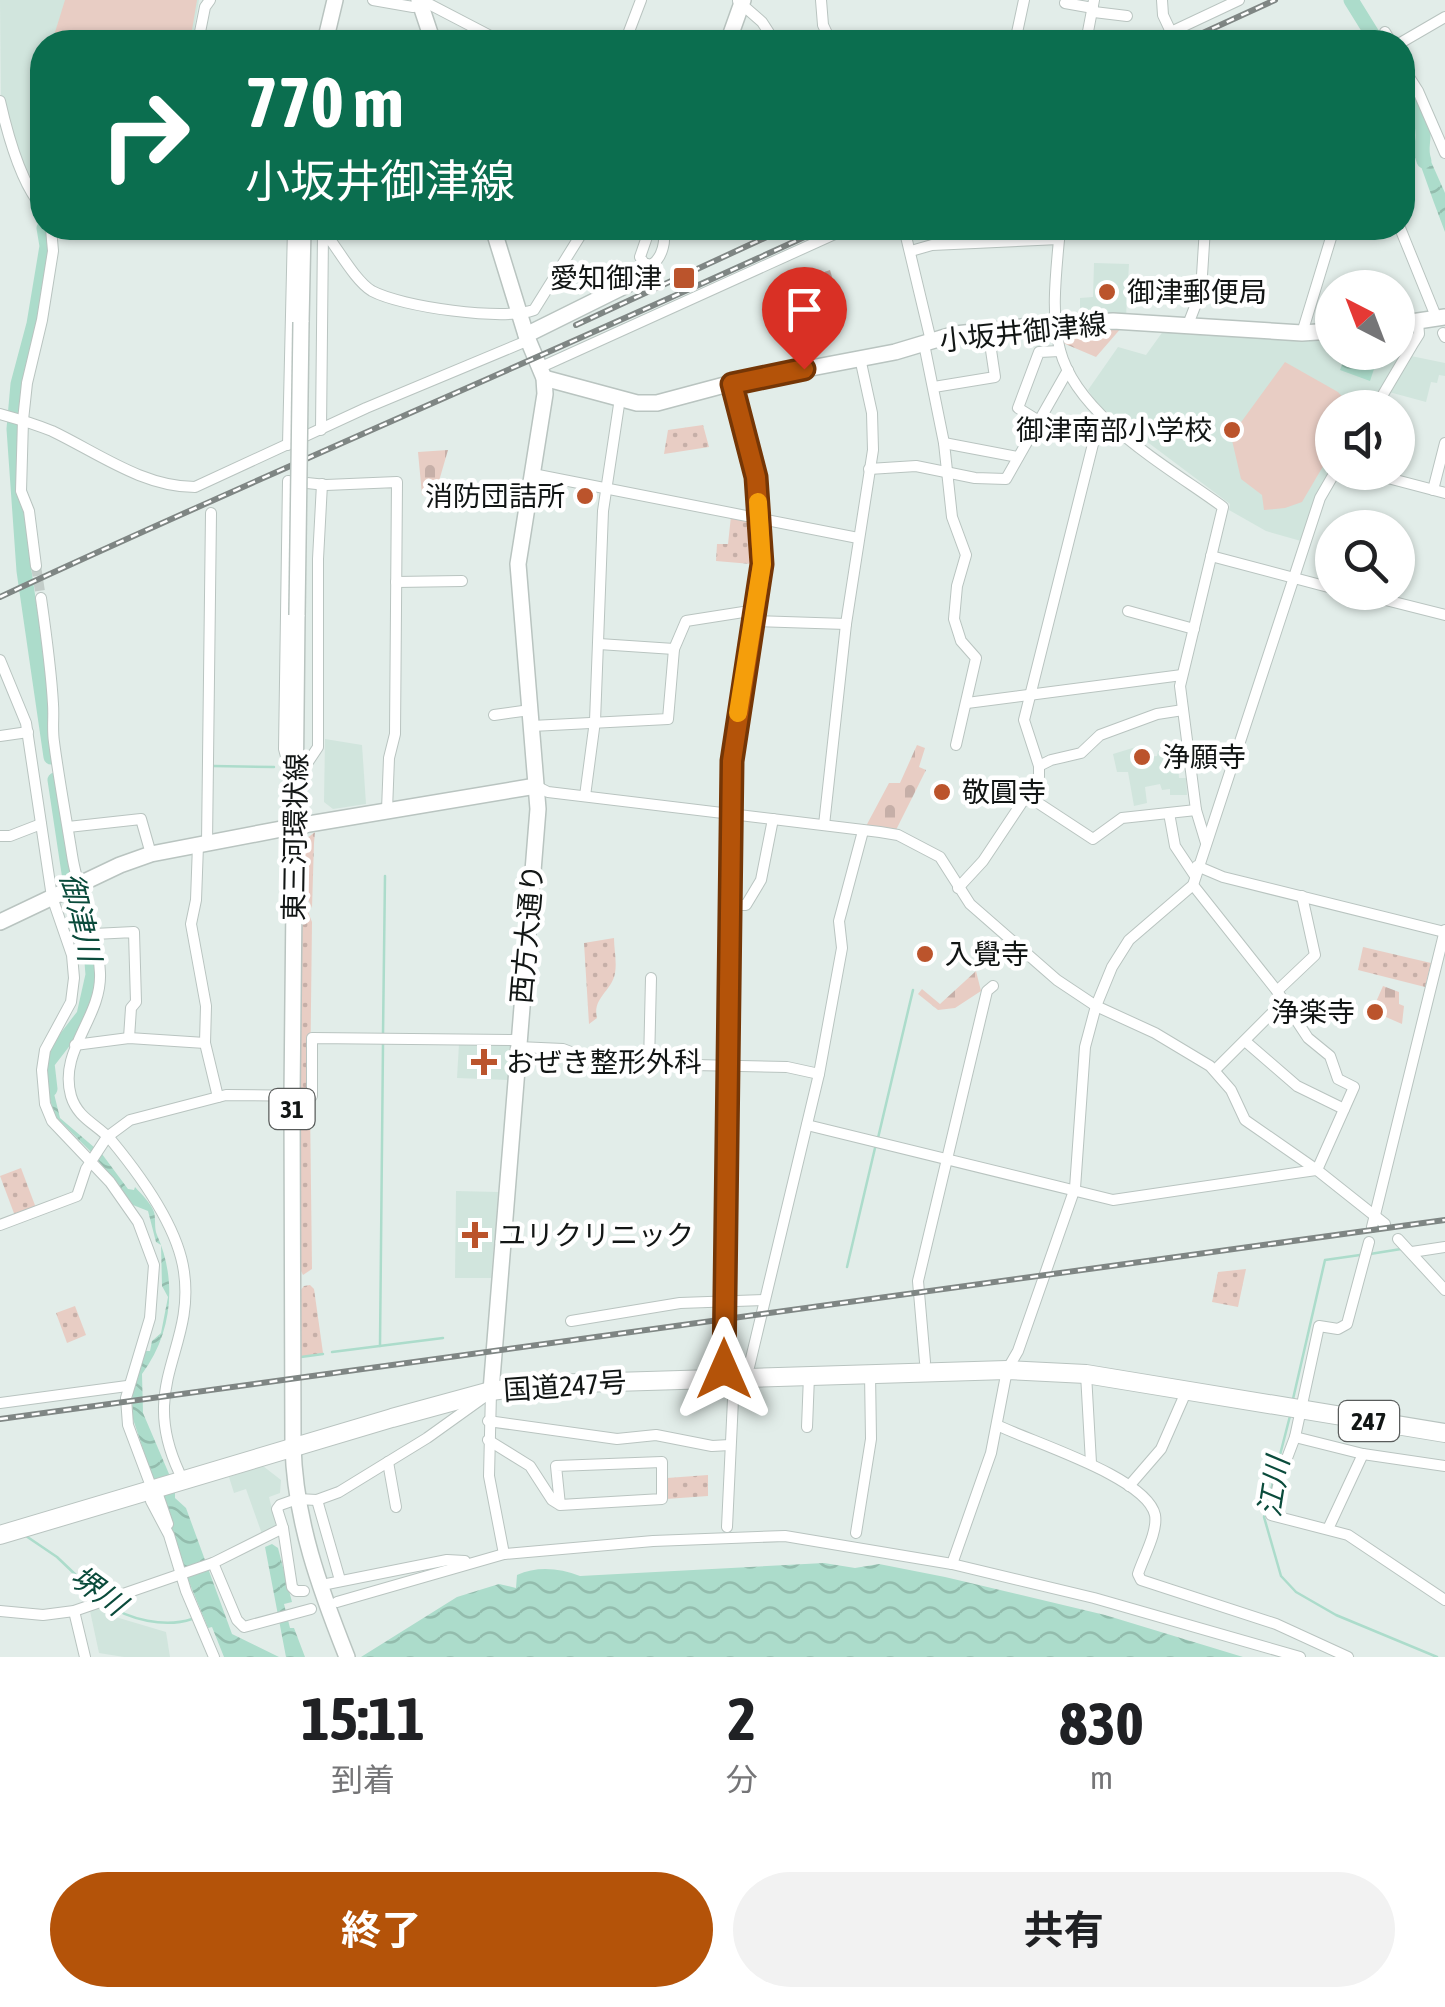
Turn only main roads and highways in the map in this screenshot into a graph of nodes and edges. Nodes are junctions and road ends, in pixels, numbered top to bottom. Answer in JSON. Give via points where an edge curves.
{"nodes":[{"id":1,"x":1010,"y":1365,"type":"junction"},
{"id":2,"x":736,"y":1371,"type":"junction"},
{"id":3,"x":1295,"y":1405,"type":"junction"},
{"id":4,"x":1445,"y":1423,"type":"edge"},
{"id":5,"x":1445,"y":1433,"type":"edge"},
{"id":6,"x":11,"y":1527,"type":"edge"}],
"edges":[{"from":1,"to":2,"type":"highway","name":"国道247号","number":"247"},
{"from":1,"to":2,"type":"highway","name":"国道247号","number":"247","via":[[809,1376]]},
{"from":1,"to":3,"type":"highway","name":"国道247号","number":"247"},
{"from":1,"to":3,"type":"highway","name":"国道247号","number":"247","via":[[1084,1366]]},
{"from":2,"to":6,"type":"highway","name":"国道247号","number":"247","via":[[492,1379]]},
{"from":3,"to":4,"type":"highway","name":"国道247号","number":"247"},
{"from":3,"to":5,"type":"highway","name":"国道247号","number":"247"}]}
